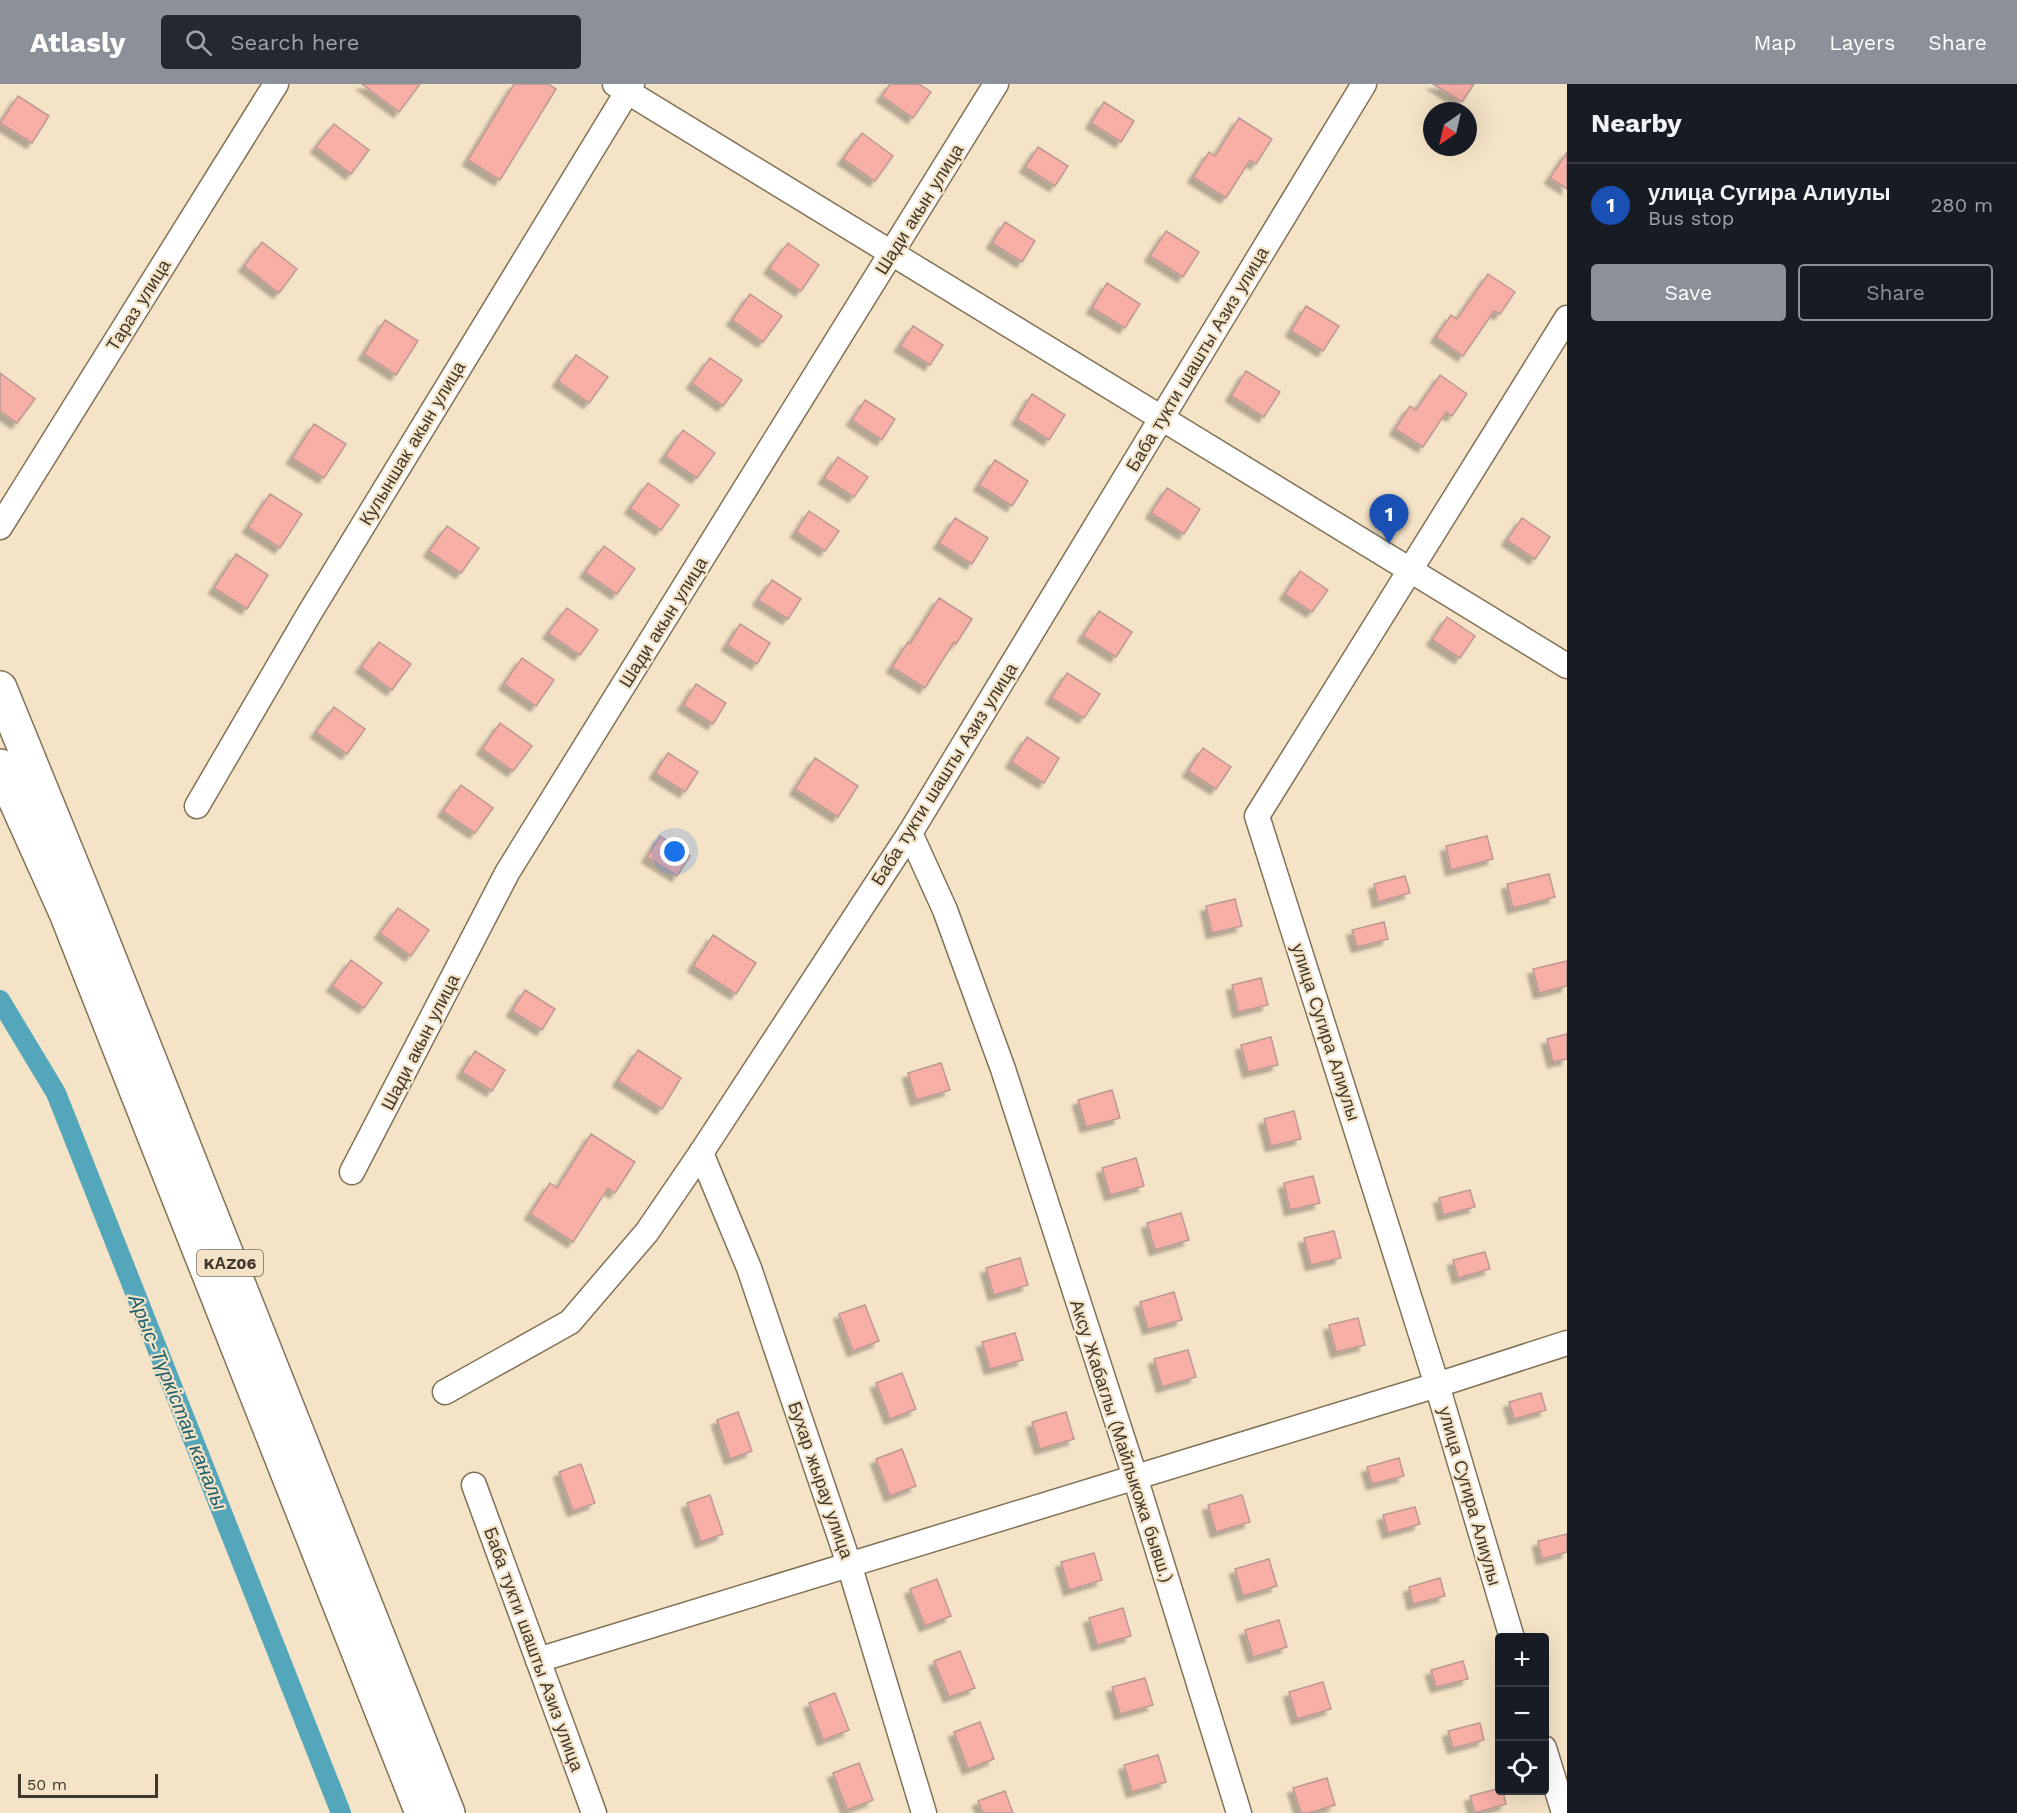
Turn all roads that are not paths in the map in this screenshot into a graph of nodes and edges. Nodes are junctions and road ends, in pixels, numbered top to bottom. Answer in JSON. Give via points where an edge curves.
{"nodes":[{"id":1,"x":276,"y":84,"type":"edge"},
{"id":2,"x":996,"y":84,"type":"edge"},
{"id":3,"x":1364,"y":84,"type":"edge"},
{"id":4,"x":625,"y":87,"type":"edge"},
{"id":5,"x":892,"y":253,"type":"junction"},
{"id":6,"x":1567,"y":318,"type":"edge"},
{"id":7,"x":1161,"y":418,"type":"junction"},
{"id":8,"x":0,"y":527,"type":"edge"},
{"id":9,"x":1410,"y":570,"type":"junction"},
{"id":10,"x":1567,"y":666,"type":"edge"},
{"id":11,"x":3,"y":706,"type":"edge"},
{"id":12,"x":0,"y":766,"type":"edge"},
{"id":13,"x":197,"y":806,"type":"dead end"},
{"id":14,"x":910,"y":833,"type":"junction"},
{"id":15,"x":701,"y":1153,"type":"junction"},
{"id":16,"x":352,"y":1172,"type":"dead end"},
{"id":17,"x":1567,"y":1342,"type":"edge"},
{"id":18,"x":1437,"y":1385,"type":"junction"},
{"id":19,"x":445,"y":1392,"type":"dead end"},
{"id":20,"x":1135,"y":1477,"type":"junction"},
{"id":21,"x":474,"y":1485,"type":"dead end"},
{"id":22,"x":849,"y":1564,"type":"junction"},
{"id":23,"x":1511,"y":1633,"type":"edge"},
{"id":24,"x":538,"y":1660,"type":"junction"},
{"id":25,"x":1549,"y":1762,"type":"edge"},
{"id":26,"x":422,"y":1813,"type":"edge"},
{"id":27,"x":448,"y":1813,"type":"edge"},
{"id":28,"x":594,"y":1813,"type":"edge"},
{"id":29,"x":924,"y":1813,"type":"edge"},
{"id":30,"x":1239,"y":1813,"type":"edge"},
{"id":31,"x":1564,"y":1813,"type":"edge"}],
"edges":[{"from":1,"to":8,"type":"street","name":"Тараз улица"},
{"from":2,"to":5,"type":"street","name":"Шади акын улица"},
{"from":3,"to":7,"type":"street","name":"Баба тукти шашты Азиз улица"},
{"from":4,"to":5,"type":"street"},
{"from":4,"to":13,"type":"street","name":"Кулыншак акын улица"},
{"from":5,"to":7,"type":"street"},
{"from":5,"to":16,"type":"street","name":"Шади акын улица","via":[[507,873]]},
{"from":6,"to":9,"type":"street","name":"улица Сугира Алиулы"},
{"from":7,"to":9,"type":"street"},
{"from":7,"to":14,"type":"street","name":"Баба тукти шашты Азиз улица"},
{"from":9,"to":10,"type":"street"},
{"from":9,"to":18,"type":"street","name":"улица Сугира Алиулы","via":[[1257,816]]},
{"from":11,"to":27,"type":"highway","number":"KАZ06","via":[[97,927]]},
{"from":12,"to":26,"type":"highway","number":"KАZ06","via":[[70,924]]},
{"from":14,"to":15,"type":"street","name":"Баба тукти шашты Азиз улица"},
{"from":14,"to":20,"type":"street","name":"Аксу Жабаглы (Майлыкожа бывш.)","via":[[945,910],[1003,1070]]},
{"from":15,"to":19,"type":"street","name":"Баба тукти шашты Азиз улица","via":[[647,1232],[570,1322]]},
{"from":15,"to":22,"type":"street","name":"Бухар жырау улица","via":[[749,1268]]},
{"from":17,"to":18,"type":"street"},
{"from":18,"to":20,"type":"street"},
{"from":18,"to":23,"type":"street","name":"улица Сугира Алиулы"},
{"from":20,"to":22,"type":"street"},
{"from":20,"to":30,"type":"street","name":"Аксу Жабаглы (Майлыкожа бывш.)"},
{"from":21,"to":24,"type":"street","name":"Баба тукти шашты Азиз улица"},
{"from":22,"to":24,"type":"street"},
{"from":22,"to":29,"type":"street","name":"Бухар жырау улица"},
{"from":24,"to":28,"type":"street","name":"Баба тукти шашты Азиз улица"},
{"from":25,"to":31,"type":"street"}]}
